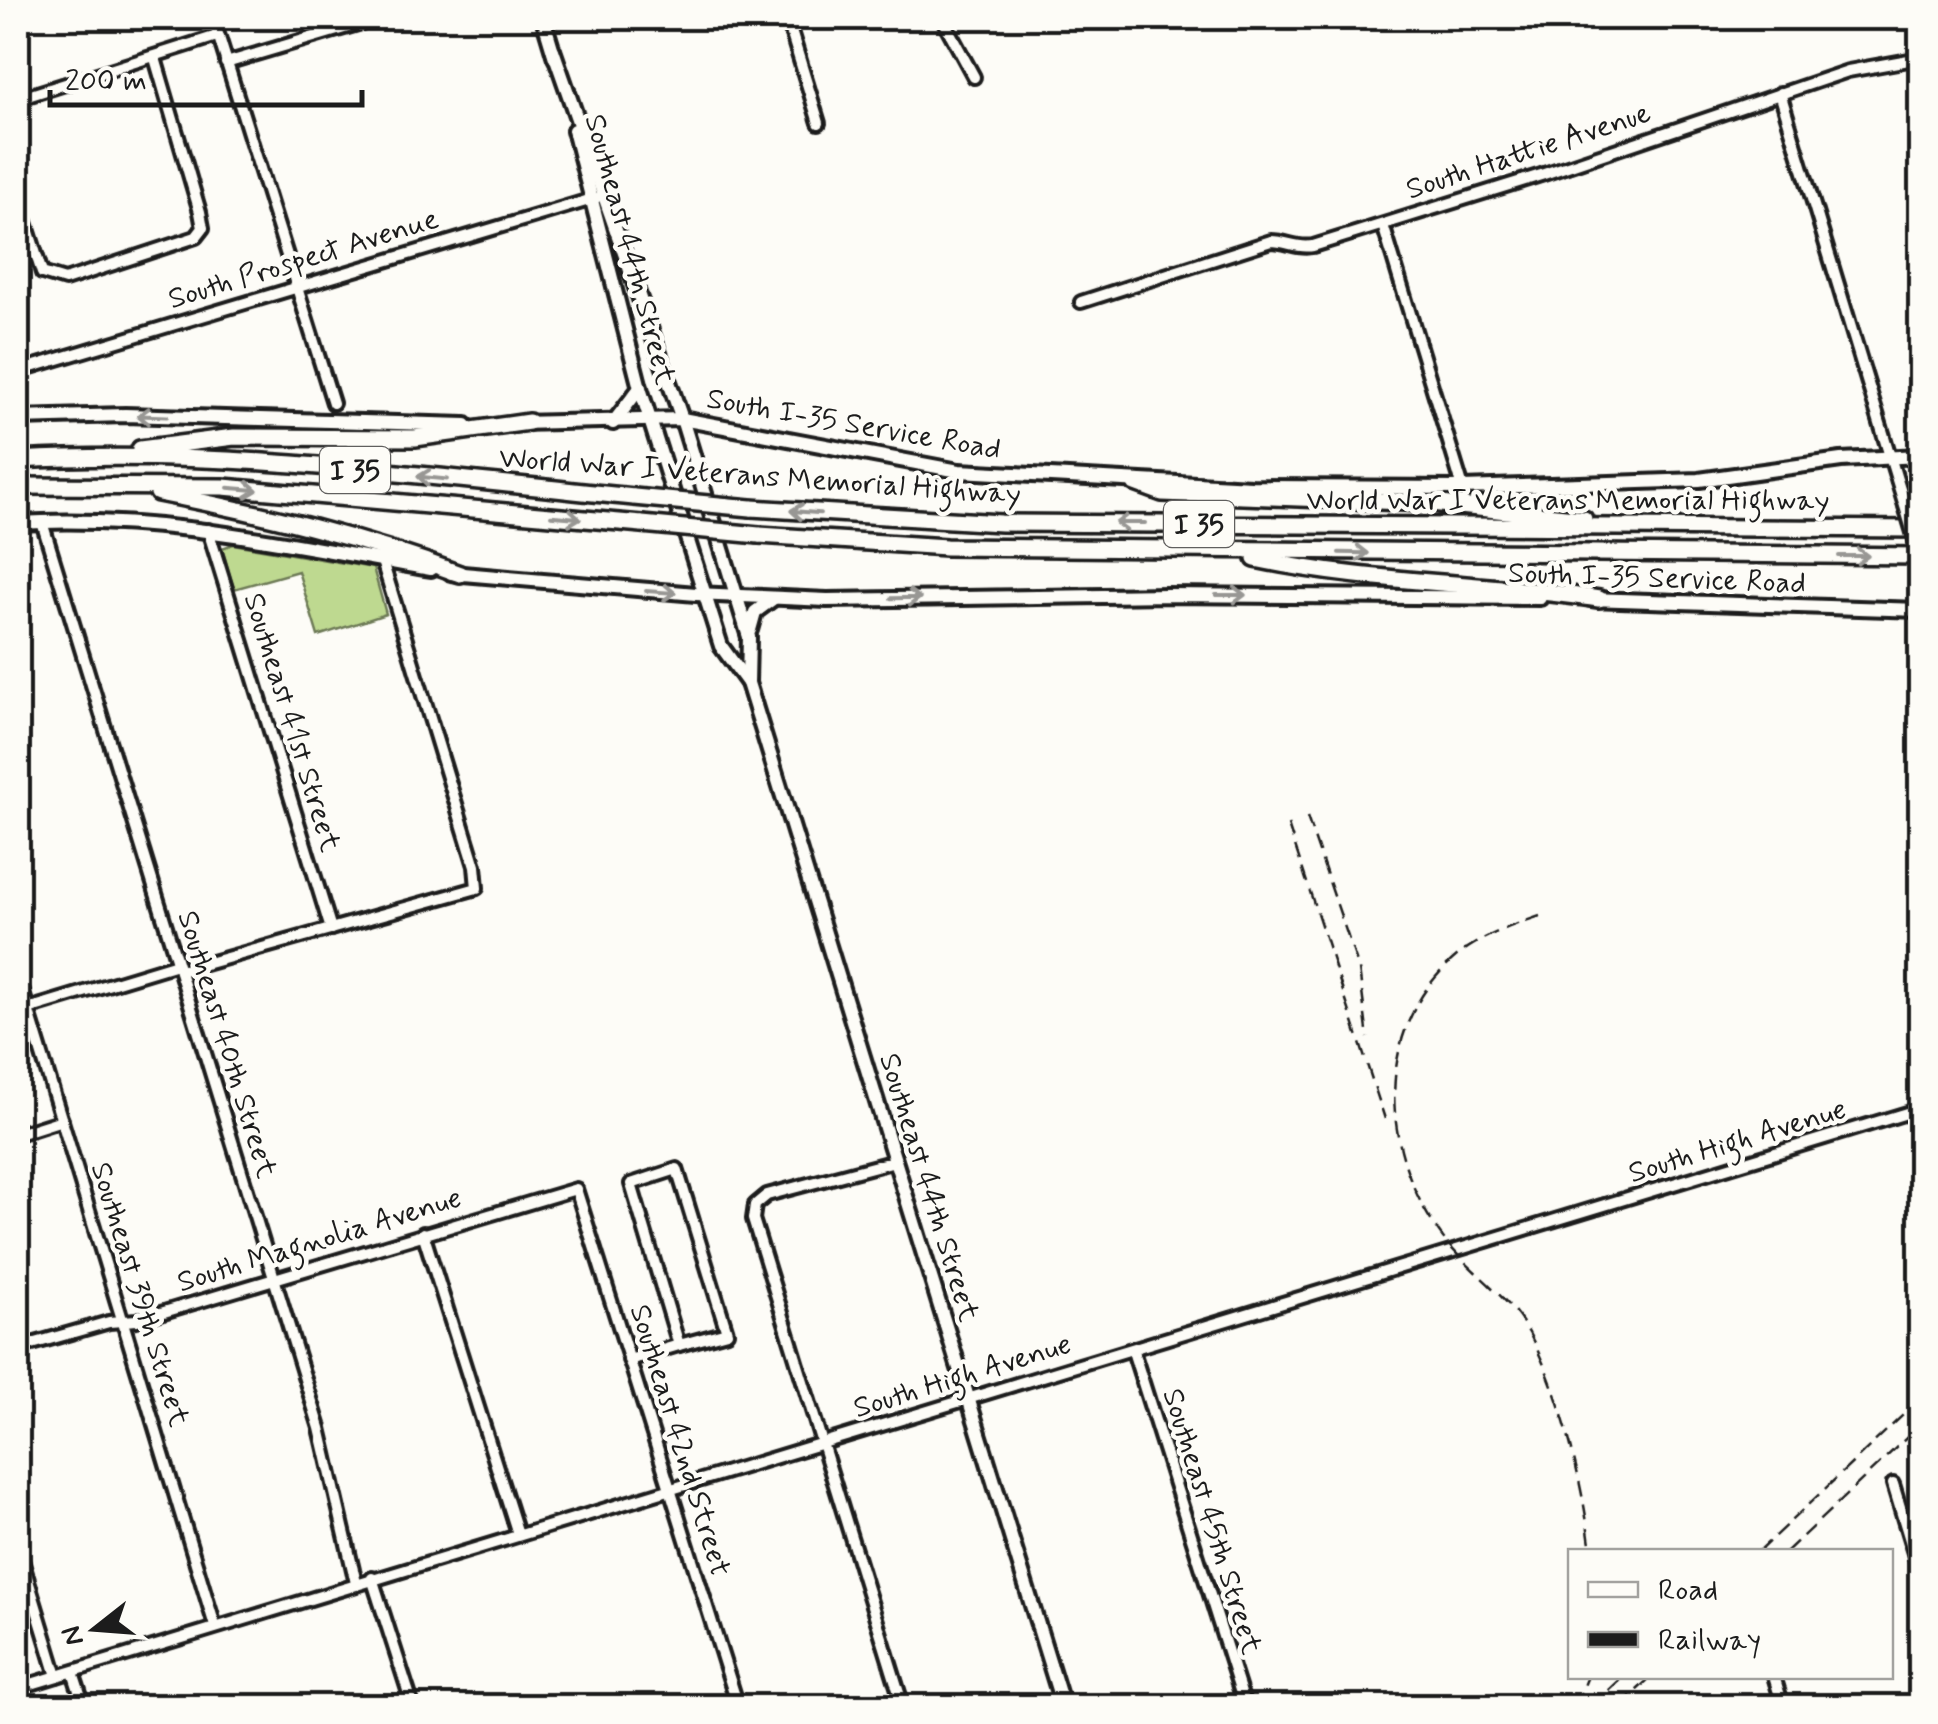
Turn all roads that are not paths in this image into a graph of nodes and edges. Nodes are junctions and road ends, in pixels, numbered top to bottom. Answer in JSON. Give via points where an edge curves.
{"nodes":[{"id":1,"x":213,"y":18,"type":"edge"},
{"id":2,"x":378,"y":18,"type":"edge"},
{"id":3,"x":543,"y":18,"type":"edge"},
{"id":4,"x":787,"y":18,"type":"edge"},
{"id":5,"x":942,"y":18,"type":"edge"},
{"id":6,"x":217,"y":36,"type":"junction"},
{"id":7,"x":155,"y":58,"type":"junction"},
{"id":8,"x":1920,"y":58,"type":"edge"},
{"id":9,"x":226,"y":63,"type":"junction"},
{"id":10,"x":974,"y":77,"type":"dead end"},
{"id":11,"x":1780,"y":93,"type":"junction"},
{"id":12,"x":18,"y":99,"type":"edge"},
{"id":13,"x":819,"y":123,"type":"dead end"},
{"id":14,"x":18,"y":197,"type":"edge"},
{"id":15,"x":598,"y":197,"type":"junction"},
{"id":16,"x":1383,"y":225,"type":"junction"},
{"id":17,"x":296,"y":285,"type":"junction"},
{"id":18,"x":1081,"y":302,"type":"dead end"},
{"id":19,"x":18,"y":372,"type":"edge"},
{"id":20,"x":640,"y":388,"type":"junction"},
{"id":21,"x":333,"y":403,"type":"dead end"},
{"id":22,"x":18,"y":418,"type":"edge"},
{"id":23,"x":682,"y":419,"type":"junction"},
{"id":24,"x":529,"y":422,"type":"junction"},
{"id":25,"x":612,"y":422,"type":"junction"},
{"id":26,"x":650,"y":422,"type":"junction"},
{"id":27,"x":76,"y":456,"type":"junction"},
{"id":28,"x":1890,"y":456,"type":"junction"},
{"id":29,"x":1920,"y":456,"type":"edge"},
{"id":30,"x":18,"y":460,"type":"edge"},
{"id":31,"x":110,"y":484,"type":"junction"},
{"id":32,"x":1135,"y":484,"type":"junction"},
{"id":33,"x":18,"y":486,"type":"edge"},
{"id":34,"x":1463,"y":488,"type":"junction"},
{"id":35,"x":42,"y":522,"type":"junction"},
{"id":36,"x":18,"y":523,"type":"edge"},
{"id":37,"x":1648,"y":528,"type":"junction"},
{"id":38,"x":208,"y":530,"type":"junction"},
{"id":39,"x":1920,"y":530,"type":"edge"},
{"id":40,"x":1222,"y":552,"type":"junction"},
{"id":41,"x":1920,"y":556,"type":"edge"},
{"id":42,"x":382,"y":561,"type":"junction"},
{"id":43,"x":460,"y":574,"type":"junction"},
{"id":44,"x":705,"y":595,"type":"junction"},
{"id":45,"x":736,"y":597,"type":"junction"},
{"id":46,"x":774,"y":598,"type":"junction"},
{"id":47,"x":1599,"y":599,"type":"junction"},
{"id":48,"x":1920,"y":610,"type":"edge"},
{"id":49,"x":749,"y":637,"type":"junction"},
{"id":50,"x":748,"y":683,"type":"junction"},
{"id":51,"x":330,"y":929,"type":"junction"},
{"id":52,"x":178,"y":968,"type":"junction"},
{"id":53,"x":18,"y":976,"type":"edge"},
{"id":54,"x":23,"y":1010,"type":"edge"},
{"id":55,"x":1920,"y":1109,"type":"edge"},
{"id":56,"x":62,"y":1120,"type":"junction"},
{"id":57,"x":18,"y":1134,"type":"edge"},
{"id":58,"x":896,"y":1160,"type":"junction"},
{"id":59,"x":576,"y":1189,"type":"joint"},
{"id":60,"x":423,"y":1233,"type":"junction"},
{"id":61,"x":274,"y":1280,"type":"junction"},
{"id":62,"x":122,"y":1321,"type":"junction"},
{"id":63,"x":678,"y":1345,"type":"junction"},
{"id":64,"x":18,"y":1348,"type":"edge"},
{"id":65,"x":1134,"y":1351,"type":"junction"},
{"id":66,"x":629,"y":1360,"type":"junction"},
{"id":67,"x":970,"y":1400,"type":"junction"},
{"id":68,"x":820,"y":1444,"type":"junction"},
{"id":69,"x":1892,"y":1484,"type":"dead end"},
{"id":70,"x":670,"y":1489,"type":"junction"},
{"id":71,"x":518,"y":1534,"type":"junction"},
{"id":72,"x":18,"y":1547,"type":"edge"},
{"id":73,"x":1920,"y":1573,"type":"edge"},
{"id":74,"x":372,"y":1578,"type":"junction"},
{"id":75,"x":356,"y":1583,"type":"junction"},
{"id":76,"x":216,"y":1626,"type":"junction"},
{"id":77,"x":73,"y":1672,"type":"junction"},
{"id":78,"x":56,"y":1676,"type":"junction"},
{"id":79,"x":1775,"y":1679,"type":"edge"},
{"id":80,"x":18,"y":1688,"type":"edge"},
{"id":81,"x":1062,"y":1704,"type":"edge"},
{"id":82,"x":84,"y":1706,"type":"edge"},
{"id":83,"x":413,"y":1706,"type":"edge"},
{"id":84,"x":738,"y":1706,"type":"edge"},
{"id":85,"x":903,"y":1706,"type":"edge"},
{"id":86,"x":1046,"y":1706,"type":"edge"},
{"id":87,"x":1245,"y":1706,"type":"edge"},
{"id":88,"x":1783,"y":1706,"type":"edge"}],
"edges":[{"from":1,"to":6,"type":"street"},
{"from":2,"to":9,"type":"street"},
{"from":3,"to":15,"type":"main road","name":"Southeast 44th Street"},
{"from":4,"to":13,"type":"street"},
{"from":5,"to":10,"type":"street"},
{"from":6,"to":7,"type":"street"},
{"from":6,"to":9,"type":"street"},
{"from":7,"to":12,"type":"street"},
{"from":7,"to":14,"type":"street","via":[[202,228],[183,243],[65,280],[42,274]]},
{"from":8,"to":11,"type":"street","name":"South Hattie Avenue"},
{"from":9,"to":17,"type":"street"},
{"from":11,"to":16,"type":"street","name":"South Hattie Avenue"},
{"from":11,"to":28,"type":"street"},
{"from":15,"to":17,"type":"street","name":"South Prospect Avenue"},
{"from":15,"to":20,"type":"main road","name":"Southeast 44th Street"},
{"from":15,"to":23,"type":"main road","name":"Southeast 44th Street"},
{"from":16,"to":18,"type":"street","name":"South Hattie Avenue","via":[[1301,249],[1271,242]]},
{"from":16,"to":34,"type":"street"},
{"from":17,"to":19,"type":"street","name":"South Prospect Avenue"},
{"from":17,"to":21,"type":"street"},
{"from":20,"to":25,"type":"main road"},
{"from":20,"to":26,"type":"main road","name":"Southeast 44th Street"},
{"from":24,"to":22,"type":"main road","name":"South I-35 Service Road","one_way":true},
{"from":23,"to":26,"type":"main road","name":"South I-35 Service Road"},
{"from":23,"to":32,"type":"main road","name":"South I-35 Service Road","via":[[959,471]]},
{"from":23,"to":45,"type":"main road","name":"Southeast 44th Street"},
{"from":24,"to":25,"type":"main road","name":"South I-35 Service Road"},
{"from":24,"to":27,"type":"highway","via":[[415,438],[234,437]]},
{"from":25,"to":26,"type":"main road","name":"South I-35 Service Road"},
{"from":26,"to":44,"type":"main road","name":"Southeast 44th Street"},
{"from":27,"to":30,"type":"highway","name":"World War I Veterans Memorial Highway","number":"I 35"},
{"from":37,"to":27,"type":"highway","name":"World War I Veterans Memorial Highway","number":"I 35","one_way":true,"bridge":true,"via":[[1001,523],[751,508],[277,464]]},
{"from":28,"to":29,"type":"main road","name":"South I-35 Service Road"},
{"from":28,"to":34,"type":"main road","name":"South I-35 Service Road","via":[[1699,480]]},
{"from":28,"to":41,"type":"street","bridge":true},
{"from":31,"to":33,"type":"highway","name":"World War I Veterans Memorial Highway","number":"I 35"},
{"from":31,"to":40,"type":"highway","name":"World War I Veterans Memorial Highway","number":"I 35","one_way":true,"bridge":true,"via":[[223,487],[946,547]]},
{"from":31,"to":43,"type":"highway","via":[[274,516]]},
{"from":32,"to":34,"type":"main road","name":"South I-35 Service Road"},
{"from":32,"to":37,"type":"highway","via":[[1162,493],[1512,508]]},
{"from":35,"to":36,"type":"main road","name":"South I-35 Service Road"},
{"from":35,"to":38,"type":"main road","name":"South I-35 Service Road"},
{"from":35,"to":52,"type":"street","name":"Southeast 40th Street"},
{"from":37,"to":39,"type":"highway","name":"World War I Veterans Memorial Highway","number":"I 35"},
{"from":38,"to":42,"type":"main road","name":"South I-35 Service Road"},
{"from":38,"to":51,"type":"street","name":"Southeast 41st Street"},
{"from":40,"to":41,"type":"highway","name":"World War I Veterans Memorial Highway","number":"I 35","one_way":true},
{"from":40,"to":47,"type":"highway","via":[[1320,572]]},
{"from":42,"to":43,"type":"main road","name":"South I-35 Service Road"},
{"from":42,"to":51,"type":"street","via":[[477,888]]},
{"from":43,"to":44,"type":"main road","name":"South I-35 Service Road","one_way":true},
{"from":44,"to":45,"type":"main road","name":"South I-35 Service Road"},
{"from":44,"to":50,"type":"main road","name":"Southeast 44th Street","via":[[721,646]]},
{"from":45,"to":46,"type":"main road","name":"South I-35 Service Road"},
{"from":45,"to":49,"type":"main road","name":"Southeast 44th Street"},
{"from":46,"to":47,"type":"main road","name":"South I-35 Service Road","one_way":true},
{"from":46,"to":49,"type":"main road","via":[[755,612]]},
{"from":47,"to":48,"type":"main road","name":"South I-35 Service Road"},
{"from":49,"to":50,"type":"main road","name":"Southeast 44th Street"},
{"from":50,"to":58,"type":"main road","name":"Southeast 44th Street"},
{"from":51,"to":52,"type":"street"},
{"from":52,"to":54,"type":"street"},
{"from":52,"to":61,"type":"street","name":"Southeast 40th Street"},
{"from":53,"to":54,"type":"street","name":"Southeast 39th Street"},
{"from":54,"to":56,"type":"street","name":"Southeast 39th Street"},
{"from":55,"to":65,"type":"street","name":"South High Avenue"},
{"from":56,"to":57,"type":"street"},
{"from":56,"to":62,"type":"street","name":"Southeast 39th Street"},
{"from":58,"to":67,"type":"main road","name":"Southeast 44th Street"},
{"from":58,"to":68,"type":"street","via":[[783,1189],[755,1205],[752,1218]]},
{"from":59,"to":60,"type":"street","name":"South Magnolia Avenue"},
{"from":59,"to":66,"type":"street","name":"Southeast 42nd Street"},
{"from":60,"to":61,"type":"street","name":"South Magnolia Avenue"},
{"from":60,"to":71,"type":"street"},
{"from":61,"to":62,"type":"street","name":"South Magnolia Avenue"},
{"from":61,"to":75,"type":"street","name":"Southeast 40th Street","via":[[320,1428]]},
{"from":62,"to":64,"type":"street","name":"South Magnolia Avenue"},
{"from":62,"to":76,"type":"street","name":"Southeast 39th Street"},
{"from":63,"to":63,"type":"street","via":[[727,1332],[677,1169],[631,1184]]},
{"from":63,"to":66,"type":"street"},
{"from":65,"to":67,"type":"street","name":"South High Avenue"},
{"from":65,"to":87,"type":"street","name":"Southeast 45th Street"},
{"from":66,"to":70,"type":"street","name":"Southeast 42nd Street"},
{"from":67,"to":68,"type":"street","name":"South High Avenue"},
{"from":67,"to":81,"type":"main road","name":"Southeast 44th Street"},
{"from":68,"to":70,"type":"street","name":"South High Avenue"},
{"from":68,"to":85,"type":"street"},
{"from":69,"to":73,"type":"street"},
{"from":70,"to":71,"type":"street","name":"South High Avenue"},
{"from":70,"to":84,"type":"street","name":"Southeast 42nd Street"},
{"from":71,"to":74,"type":"street","name":"South High Avenue"},
{"from":72,"to":78,"type":"street"},
{"from":74,"to":75,"type":"street","name":"South High Avenue"},
{"from":74,"to":83,"type":"street"},
{"from":75,"to":76,"type":"street","name":"South High Avenue"},
{"from":76,"to":77,"type":"street","name":"South High Avenue"},
{"from":77,"to":78,"type":"street","name":"South High Avenue"},
{"from":77,"to":82,"type":"street"},
{"from":78,"to":80,"type":"street","name":"South High Avenue"},
{"from":79,"to":88,"type":"street"},
{"from":81,"to":86,"type":"street"}]}
